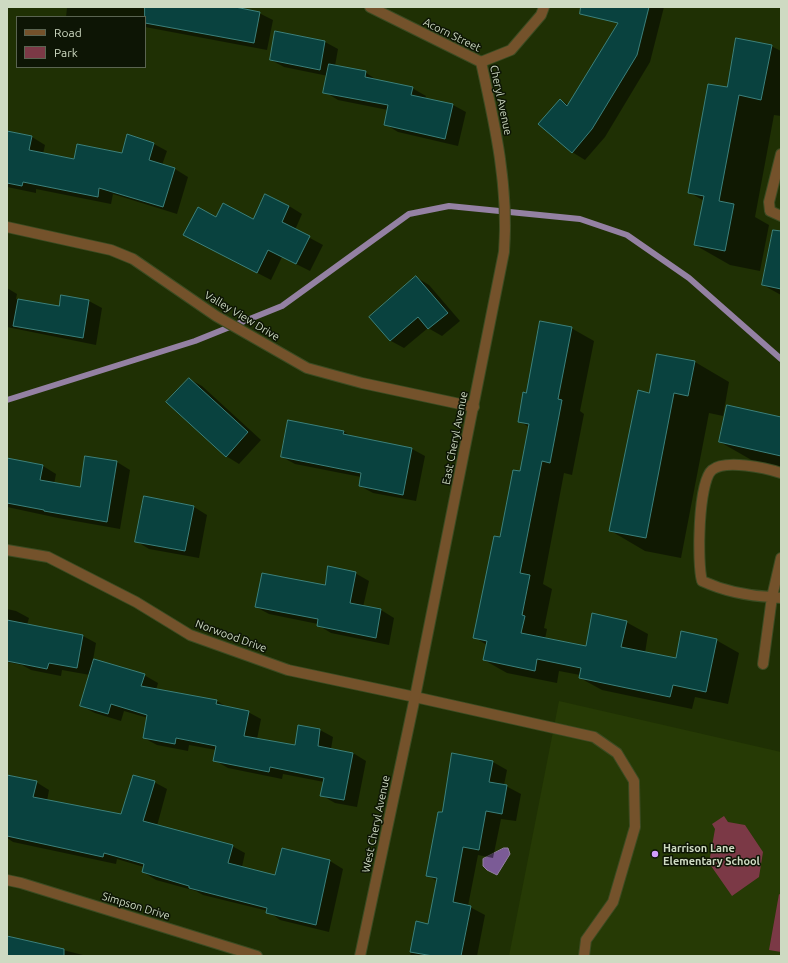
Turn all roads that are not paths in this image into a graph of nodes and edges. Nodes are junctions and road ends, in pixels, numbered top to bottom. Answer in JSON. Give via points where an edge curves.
{"nodes":[{"id":1,"x":370,"y":7,"type":"edge"},
{"id":2,"x":544,"y":7,"type":"edge"},
{"id":3,"x":481,"y":62,"type":"junction"},
{"id":4,"x":781,"y":154,"type":"edge"},
{"id":5,"x":503,"y":182,"type":"joint"},
{"id":6,"x":781,"y":216,"type":"edge"},
{"id":7,"x":7,"y":227,"type":"edge"},
{"id":8,"x":474,"y":407,"type":"junction"},
{"id":9,"x":781,"y":473,"type":"edge"},
{"id":10,"x":7,"y":550,"type":"edge"},
{"id":11,"x":781,"y":558,"type":"edge"},
{"id":12,"x":777,"y":597,"type":"edge"},
{"id":13,"x":763,"y":664,"type":"dead end"},
{"id":14,"x":415,"y":697,"type":"junction"},
{"id":15,"x":7,"y":880,"type":"edge"},
{"id":16,"x":257,"y":956,"type":"edge"},
{"id":17,"x":360,"y":956,"type":"edge"},
{"id":18,"x":584,"y":956,"type":"edge"}],
"edges":[{"from":1,"to":3,"type":"street","name":"Acorn Street"},
{"from":2,"to":3,"type":"street","name":"Cheryl Avenue","via":[[541,15],[512,50]]},
{"from":3,"to":5,"type":"street","name":"Cheryl Avenue"},
{"from":4,"to":6,"type":"street","via":[[769,202],[770,211]]},
{"from":5,"to":8,"type":"street","name":"East Cheryl Avenue","via":[[507,222],[504,252]]},
{"from":7,"to":8,"type":"street","name":"Valley View Drive","via":[[111,250],[128,257],[216,316],[307,368]]},
{"from":8,"to":14,"type":"street","name":"East Cheryl Avenue"},
{"from":9,"to":12,"type":"street","via":[[748,465],[719,467],[712,470],[707,478],[702,505],[698,546],[702,581],[718,588]]},
{"from":10,"to":14,"type":"street","name":"Norwood Drive","via":[[48,557],[136,602],[190,635],[288,670]]},
{"from":11,"to":12,"type":"street"},
{"from":12,"to":13,"type":"street"},
{"from":14,"to":17,"type":"street","name":"West Cheryl Avenue"},
{"from":14,"to":18,"type":"street","name":"Norwood Drive","via":[[594,737],[617,753],[634,781],[635,827],[613,902],[586,940]]},
{"from":15,"to":16,"type":"street","name":"Simpson Drive"}]}
